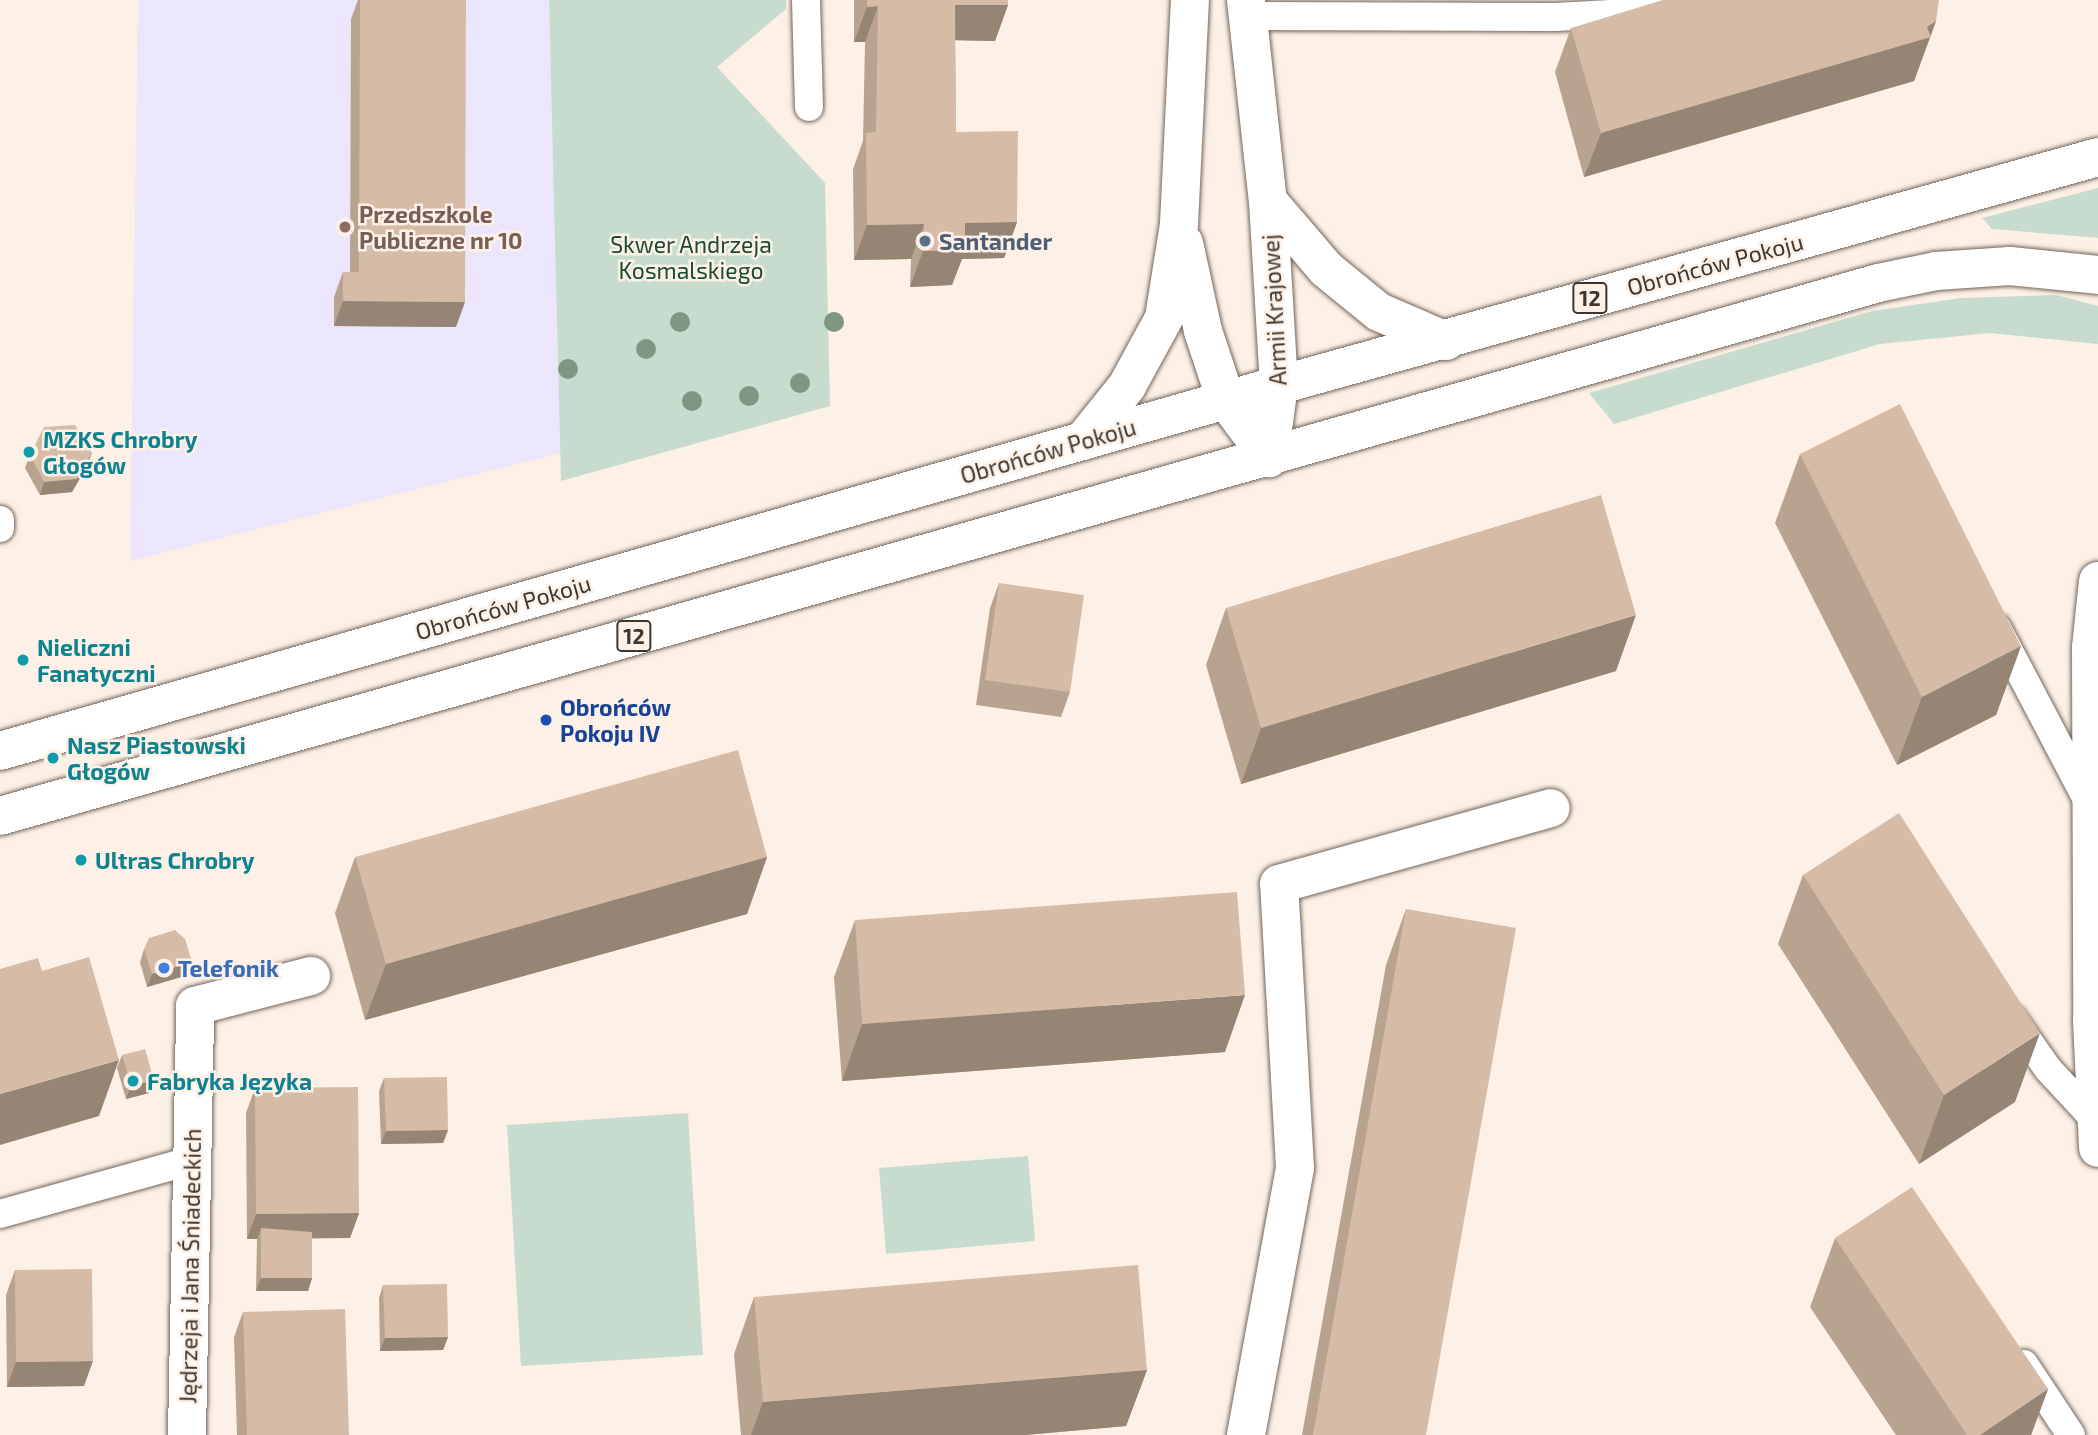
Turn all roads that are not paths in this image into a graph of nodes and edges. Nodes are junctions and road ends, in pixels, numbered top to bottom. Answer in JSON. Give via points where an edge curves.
{"nodes":[{"id":1,"x":806,"y":0,"type":"edge"},
{"id":2,"x":1190,"y":0,"type":"edge"},
{"id":3,"x":1662,"y":0,"type":"edge"},
{"id":4,"x":1248,"y":8,"type":"edge"},
{"id":5,"x":810,"y":107,"type":"dead end"},
{"id":6,"x":2098,"y":157,"type":"edge"},
{"id":7,"x":1268,"y":201,"type":"junction"},
{"id":8,"x":1180,"y":224,"type":"junction"},
{"id":9,"x":2098,"y":275,"type":"edge"},
{"id":10,"x":1446,"y":341,"type":"junction"},
{"id":11,"x":1279,"y":385,"type":"junction"},
{"id":12,"x":1226,"y":400,"type":"junction"},
{"id":13,"x":1083,"y":441,"type":"junction"},
{"id":14,"x":1269,"y":458,"type":"junction"},
{"id":15,"x":0,"y":520,"type":"edge"},
{"id":16,"x":0,"y":528,"type":"edge"},
{"id":17,"x":2098,"y":581,"type":"edge"},
{"id":18,"x":1986,"y":606,"type":"edge"},
{"id":19,"x":0,"y":751,"type":"edge"},
{"id":20,"x":1551,"y":808,"type":"dead end"},
{"id":21,"x":2092,"y":809,"type":"junction"},
{"id":22,"x":0,"y":816,"type":"edge"},
{"id":23,"x":311,"y":976,"type":"dead end"},
{"id":24,"x":2001,"y":1000,"type":"edge"},
{"id":25,"x":2097,"y":1135,"type":"edge"},
{"id":26,"x":192,"y":1160,"type":"junction"},
{"id":27,"x":0,"y":1214,"type":"edge"},
{"id":28,"x":2009,"y":1341,"type":"edge"},
{"id":29,"x":187,"y":1435,"type":"edge"},
{"id":30,"x":1246,"y":1435,"type":"edge"},
{"id":31,"x":2071,"y":1435,"type":"edge"}],
"edges":[{"from":1,"to":5,"type":"lane"},
{"from":2,"to":8,"type":"main road"},
{"from":3,"to":4,"type":"lane","via":[[1611,14],[1555,17]]},
{"from":4,"to":7,"type":"main road","name":"Armii Krajowej"},
{"from":6,"to":10,"type":"main road","name":"Obrońców Pokoju","number":"12"},
{"from":7,"to":10,"type":"main road","name":"Armii Krajowej","via":[[1326,269],[1379,312]]},
{"from":7,"to":11,"type":"main road","name":"Armii Krajowej"},
{"from":8,"to":12,"type":"main road","via":[[1203,331]]},
{"from":8,"to":13,"type":"main road","via":[[1164,318],[1127,386]]},
{"from":9,"to":14,"type":"main road","number":"12","via":[[2010,266],[1936,271],[1878,283],[1550,373]]},
{"from":10,"to":11,"type":"main road","name":"Obrońców Pokoju","number":"12"},
{"from":11,"to":12,"type":"main road","name":"Obrońców Pokoju","number":"12"},
{"from":11,"to":14,"type":"main road","name":"Armii Krajowej"},
{"from":12,"to":13,"type":"main road","name":"Obrońców Pokoju","number":"12"},
{"from":12,"to":14,"type":"main road"},
{"from":13,"to":19,"type":"main road","name":"Obrońców Pokoju","number":"12"},
{"from":14,"to":22,"type":"main road","number":"12"},
{"from":15,"to":16,"type":"lane"},
{"from":17,"to":21,"type":"main road","via":[[2091,648]]},
{"from":18,"to":21,"type":"lane"},
{"from":20,"to":30,"type":"main road","via":[[1279,884],[1295,1168]]},
{"from":21,"to":25,"type":"main road"},
{"from":23,"to":26,"type":"main road","name":"Jędrzeja i Jana Śniadeckich","via":[[195,1006]]},
{"from":24,"to":25,"type":"lane"},
{"from":26,"to":27,"type":"lane"},
{"from":26,"to":29,"type":"main road","name":"Jędrzeja i Jana Śniadeckich"},
{"from":28,"to":31,"type":"lane"}]}
